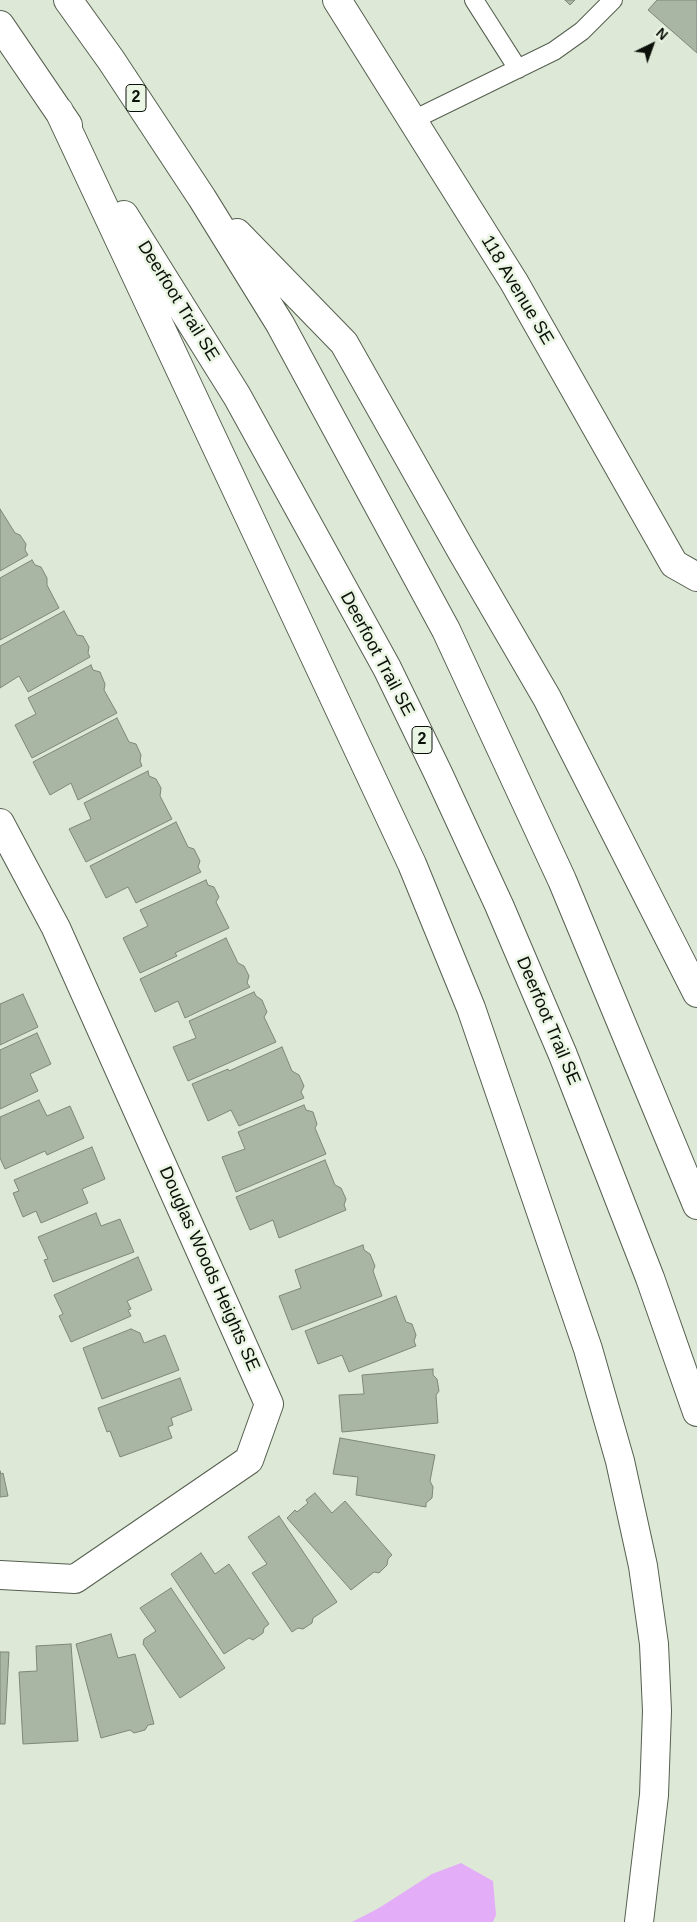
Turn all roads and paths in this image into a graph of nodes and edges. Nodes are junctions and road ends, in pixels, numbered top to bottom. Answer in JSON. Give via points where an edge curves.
{"nodes":[{"id":1,"x":68,"y":0,"type":"edge"},
{"id":2,"x":337,"y":0,"type":"edge"},
{"id":3,"x":474,"y":0,"type":"edge"},
{"id":4,"x":613,"y":0,"type":"edge"},
{"id":5,"x":0,"y":25,"type":"edge"},
{"id":6,"x":518,"y":69,"type":"junction"},
{"id":7,"x":59,"y":110,"type":"junction"},
{"id":8,"x":413,"y":120,"type":"junction"},
{"id":9,"x":202,"y":198,"type":"junction"},
{"id":10,"x":697,"y":577,"type":"edge"},
{"id":11,"x":0,"y":823,"type":"edge"},
{"id":12,"x":697,"y":993,"type":"edge"},
{"id":13,"x":697,"y":1205,"type":"edge"},
{"id":14,"x":697,"y":1412,"type":"edge"},
{"id":15,"x":0,"y":1575,"type":"edge"},
{"id":16,"x":639,"y":1922,"type":"edge"}],
"edges":[{"from":1,"to":9,"type":"main road","number":"2"},
{"from":2,"to":8,"type":"main road","name":"118 Avenue SE"},
{"from":3,"to":6,"type":"lane"},
{"from":4,"to":6,"type":"lane","via":[[582,31],[554,52]]},
{"from":5,"to":7,"type":"main road","name":"Deerfoot Trail SE","number":"2"},
{"from":6,"to":8,"type":"lane"},
{"from":7,"to":14,"type":"main road","name":"Deerfoot Trail SE","number":"2","via":[[236,396],[388,668],[563,1055],[650,1278]]},
{"from":7,"to":16,"type":"main road","via":[[412,864],[471,1008],[588,1349],[620,1460],[643,1566],[654,1644],[657,1712],[654,1794]]},
{"from":8,"to":10,"type":"main road","name":"118 Avenue SE","via":[[514,282],[674,564]]},
{"from":9,"to":12,"type":"main road","via":[[344,343],[548,698]]},
{"from":9,"to":13,"type":"main road","number":"2","via":[[280,324],[446,630],[562,880]]},
{"from":11,"to":15,"type":"main road","name":"Douglas Woods Heights SE","via":[[56,928],[269,1404],[249,1460],[75,1579]]}]}
